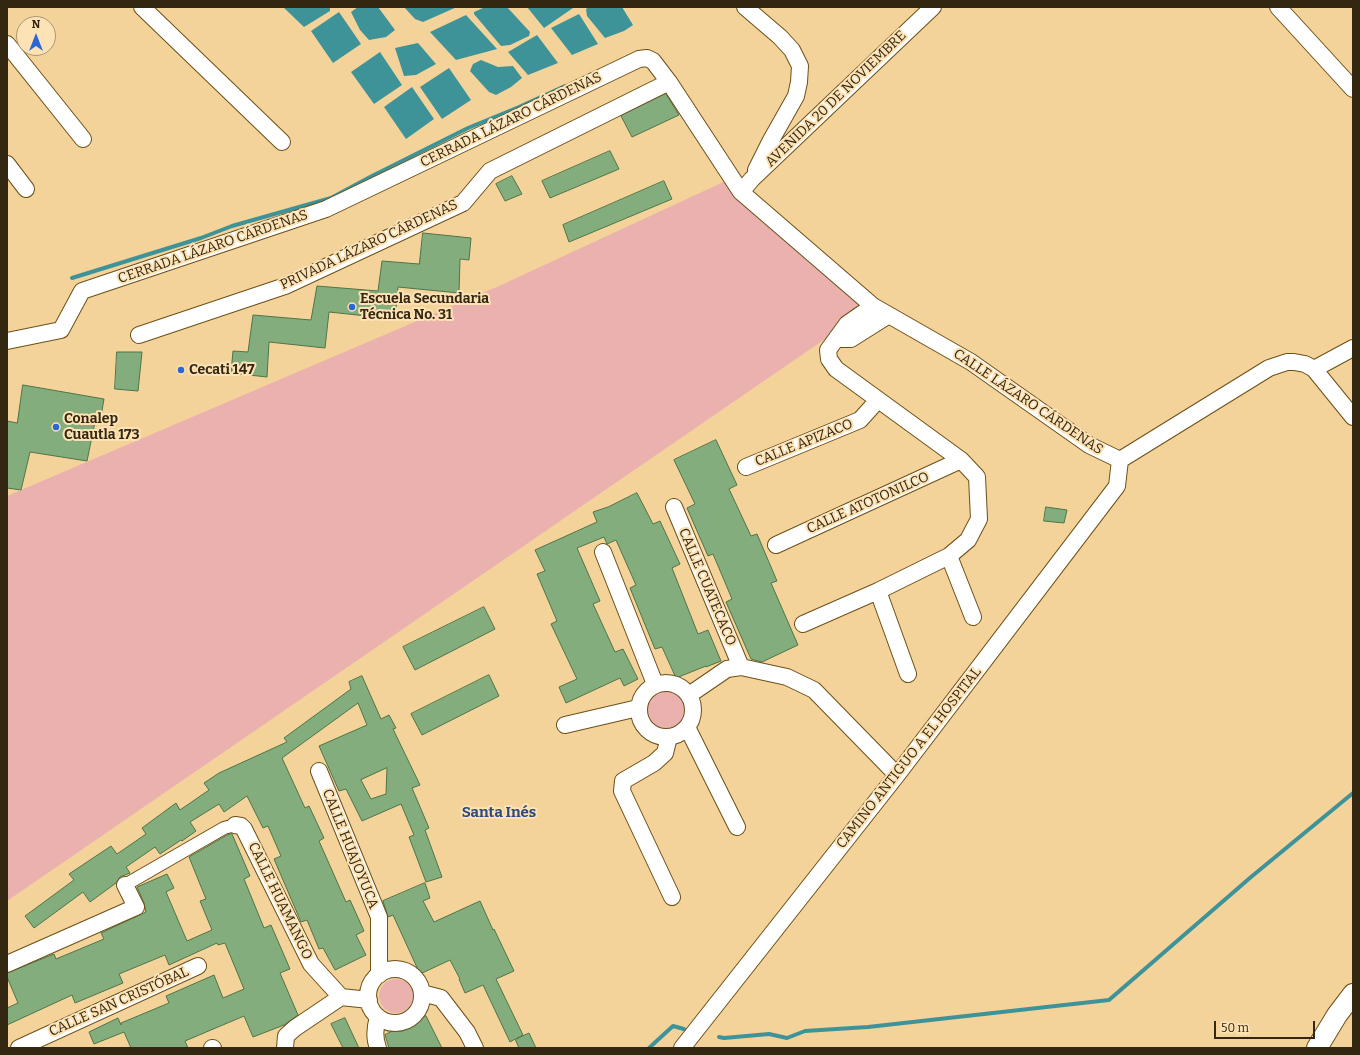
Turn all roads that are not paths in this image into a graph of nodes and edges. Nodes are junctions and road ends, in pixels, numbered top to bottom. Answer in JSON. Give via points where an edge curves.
{"nodes":[{"id":1,"x":142,"y":7,"type":"edge"},
{"id":2,"x":745,"y":7,"type":"edge"},
{"id":3,"x":933,"y":7,"type":"edge"},
{"id":4,"x":1278,"y":7,"type":"edge"},
{"id":5,"x":7,"y":44,"type":"edge"},
{"id":6,"x":669,"y":82,"type":"junction"},
{"id":7,"x":1351,"y":83,"type":"edge"},
{"id":8,"x":84,"y":139,"type":"dead end"},
{"id":9,"x":282,"y":142,"type":"dead end"},
{"id":10,"x":7,"y":164,"type":"edge"},
{"id":11,"x":752,"y":179,"type":"junction"},
{"id":12,"x":26,"y":189,"type":"dead end"},
{"id":13,"x":741,"y":192,"type":"junction"},
{"id":14,"x":873,"y":306,"type":"junction"},
{"id":15,"x":889,"y":315,"type":"junction"},
{"id":16,"x":139,"y":335,"type":"dead end"},
{"id":17,"x":836,"y":339,"type":"junction"},
{"id":18,"x":7,"y":342,"type":"edge"},
{"id":19,"x":1353,"y":348,"type":"edge"},
{"id":20,"x":1314,"y":369,"type":"junction"},
{"id":21,"x":878,"y":400,"type":"junction"},
{"id":22,"x":1353,"y":417,"type":"edge"},
{"id":23,"x":961,"y":460,"type":"junction"},
{"id":24,"x":1120,"y":460,"type":"junction"},
{"id":25,"x":746,"y":467,"type":"dead end"},
{"id":26,"x":674,"y":507,"type":"dead end"},
{"id":27,"x":776,"y":545,"type":"dead end"},
{"id":28,"x":603,"y":552,"type":"dead end"},
{"id":29,"x":949,"y":556,"type":"junction"},
{"id":30,"x":878,"y":591,"type":"junction"},
{"id":31,"x":973,"y":617,"type":"dead end"},
{"id":32,"x":803,"y":624,"type":"dead end"},
{"id":33,"x":741,"y":667,"type":"junction"},
{"id":34,"x":908,"y":674,"type":"dead end"},
{"id":35,"x":655,"y":684,"type":"junction"},
{"id":36,"x":689,"y":696,"type":"junction"},
{"id":37,"x":638,"y":708,"type":"junction"},
{"id":38,"x":565,"y":725,"type":"dead end"},
{"id":39,"x":687,"y":727,"type":"junction"},
{"id":40,"x":669,"y":737,"type":"junction"},
{"id":41,"x":318,"y":771,"type":"dead end"},
{"id":42,"x":897,"y":775,"type":"junction"},
{"id":43,"x":235,"y":825,"type":"joint"},
{"id":44,"x":737,"y":827,"type":"dead end"},
{"id":45,"x":125,"y":885,"type":"joint"},
{"id":46,"x":672,"y":897,"type":"dead end"},
{"id":47,"x":7,"y":964,"type":"edge"},
{"id":48,"x":198,"y":966,"type":"dead end"},
{"id":49,"x":379,"y":975,"type":"junction"},
{"id":50,"x":422,"y":993,"type":"junction"},
{"id":51,"x":1353,"y":994,"type":"edge"},
{"id":52,"x":341,"y":997,"type":"junction"},
{"id":53,"x":369,"y":1000,"type":"junction"},
{"id":54,"x":378,"y":1017,"type":"junction"},
{"id":55,"x":286,"y":1042,"type":"edge"},
{"id":56,"x":19,"y":1048,"type":"edge"},
{"id":57,"x":378,"y":1048,"type":"edge"},
{"id":58,"x":475,"y":1048,"type":"edge"},
{"id":59,"x":682,"y":1048,"type":"edge"},
{"id":60,"x":1318,"y":1048,"type":"edge"}],
"edges":[{"from":1,"to":9,"type":"street"},
{"from":2,"to":11,"type":"street","via":[[780,37],[792,50],[800,66],[796,96]]},
{"from":3,"to":11,"type":"street","name":"AVENIDA 20 DE NOVIEMBRE"},
{"from":4,"to":7,"type":"street"},
{"from":5,"to":8,"type":"street"},
{"from":6,"to":13,"type":"street","name":"CERRADA LÁZARO CÁRDENAS"},
{"from":6,"to":16,"type":"street","name":"PRIVADA LÁZARO CÁRDENAS","via":[[490,171],[463,202],[285,286]]},
{"from":6,"to":18,"type":"street","name":"CERRADA LÁZARO CÁRDENAS","via":[[653,61],[647,58],[638,59],[326,208],[82,291],[61,330]]},
{"from":10,"to":12,"type":"street"},
{"from":11,"to":13,"type":"street","name":"AVENIDA 20 DE NOVIEMBRE"},
{"from":13,"to":14,"type":"street","name":"CERRADA LÁZARO CÁRDENAS"},
{"from":14,"to":15,"type":"street","name":"CERRADA LÁZARO CÁRDENAS"},
{"from":14,"to":17,"type":"street","via":[[847,324]]},
{"from":15,"to":17,"type":"street","via":[[851,339]]},
{"from":15,"to":24,"type":"street","name":"CALLE LÁZARO CÁRDENAS","via":[[971,362],[1089,445]]},
{"from":17,"to":21,"type":"street","via":[[828,350],[829,359],[836,368]]},
{"from":19,"to":20,"type":"street"},
{"from":20,"to":22,"type":"street"},
{"from":20,"to":24,"type":"street","name":"CALLE LÁZARO CÁRDENAS","via":[[1294,362],[1281,363],[1269,368]]},
{"from":21,"to":23,"type":"street"},
{"from":21,"to":25,"type":"street","name":"CALLE APIZACO","via":[[860,420]]},
{"from":23,"to":27,"type":"street","name":"CALLE ATOTONILCO"},
{"from":23,"to":29,"type":"street","via":[[977,477],[979,519],[968,540]]},
{"from":24,"to":42,"type":"street","name":"CAMINO ANTIGUO A EL HOSPITAL","via":[[1117,486]]},
{"from":26,"to":33,"type":"street","name":"CALLE CUATECACO"},
{"from":28,"to":35,"type":"street"},
{"from":29,"to":30,"type":"street"},
{"from":29,"to":31,"type":"street"},
{"from":30,"to":32,"type":"street"},
{"from":30,"to":34,"type":"street"},
{"from":33,"to":36,"type":"street","via":[[727,669]]},
{"from":33,"to":42,"type":"street","via":[[787,678],[814,690]]},
{"from":35,"to":36,"type":"street","via":[[674,684],[683,688]]},
{"from":35,"to":37,"type":"street","via":[[643,693]]},
{"from":36,"to":39,"type":"street","via":[[693,711]]},
{"from":37,"to":38,"type":"street"},
{"from":37,"to":40,"type":"street","via":[[639,719],[646,730],[656,736]]},
{"from":39,"to":40,"type":"street"},
{"from":39,"to":44,"type":"street"},
{"from":40,"to":46,"type":"street","via":[[665,753],[654,763],[624,781],[622,791]]},
{"from":41,"to":49,"type":"street","name":"CALLE HUAJOYUCA","via":[[379,917]]},
{"from":42,"to":59,"type":"street","name":"CAMINO ANTIGUO A EL HOSPITAL"},
{"from":43,"to":45,"type":"street","via":[[224,828]]},
{"from":43,"to":52,"type":"street","name":"CALLE HUAMANGO","via":[[244,829],[311,964]]},
{"from":45,"to":47,"type":"street","via":[[136,907]]},
{"from":48,"to":56,"type":"street","name":"CALLE SAN CRISTÓBAL"},
{"from":49,"to":50,"type":"street","via":[[395,969],[404,970],[418,981]]},
{"from":49,"to":53,"type":"street","via":[[368,992]]},
{"from":50,"to":54,"type":"street","via":[[417,1013],[403,1022],[394,1023]]},
{"from":50,"to":58,"type":"street","via":[[441,998],[467,1032]]},
{"from":51,"to":60,"type":"street","via":[[1337,1015]]},
{"from":52,"to":53,"type":"street"},
{"from":52,"to":55,"type":"street","via":[[295,1028]]},
{"from":53,"to":54,"type":"street","via":[[372,1010]]},
{"from":54,"to":57,"type":"street","via":[[375,1041]]}]}
